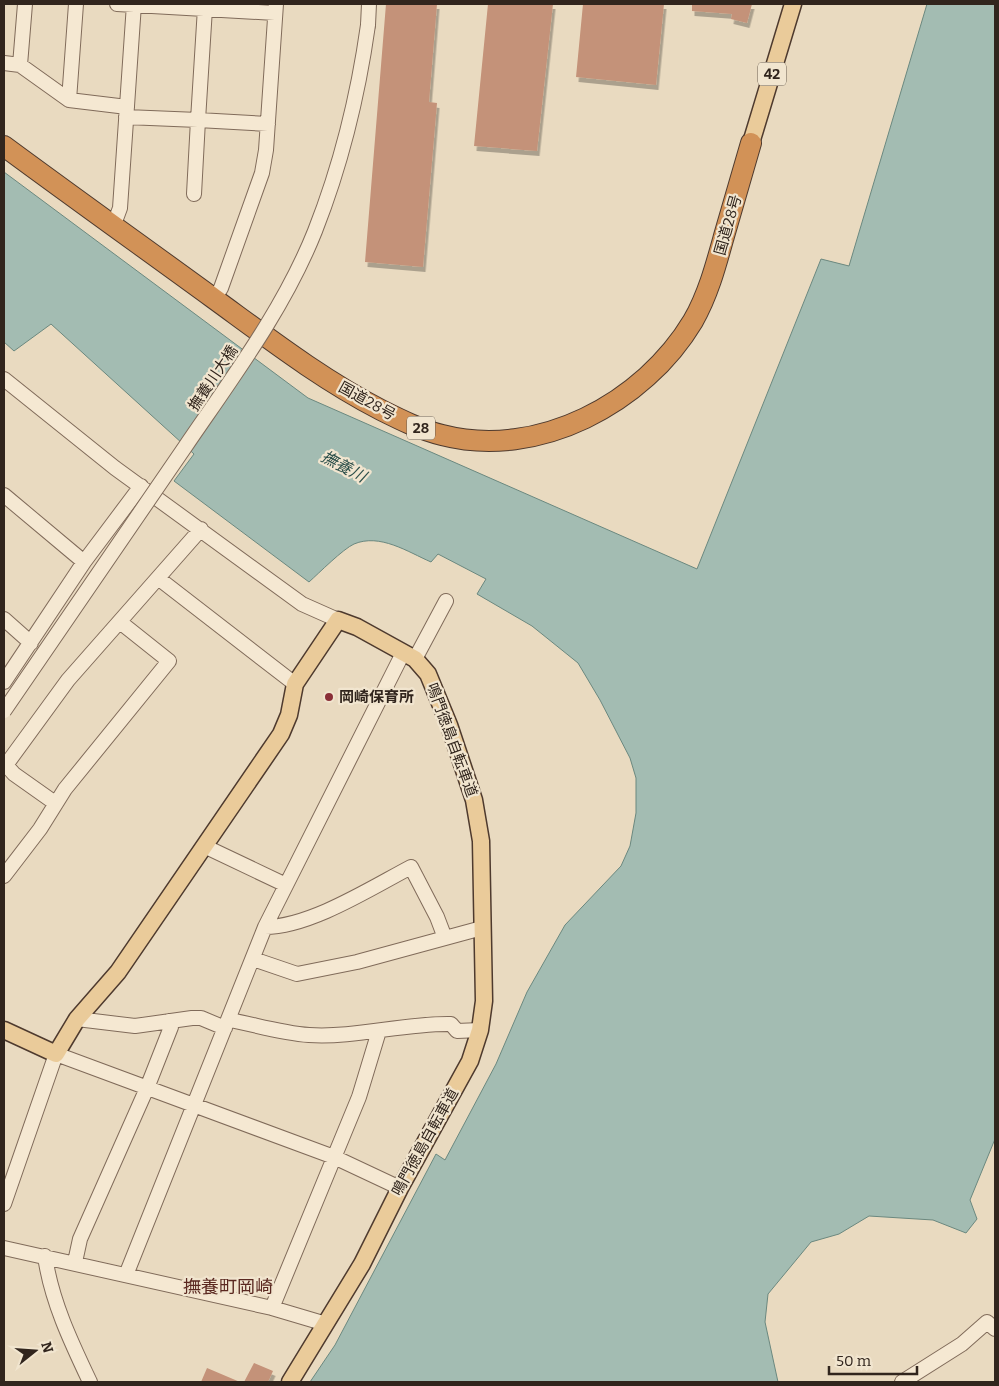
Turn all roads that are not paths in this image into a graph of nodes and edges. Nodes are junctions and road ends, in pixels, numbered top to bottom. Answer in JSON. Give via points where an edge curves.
{"nodes":[{"id":1,"x":25,"y":4,"type":"edge"},
{"id":2,"x":76,"y":4,"type":"edge"},
{"id":3,"x":117,"y":4,"type":"edge"},
{"id":4,"x":134,"y":4,"type":"edge"},
{"id":5,"x":369,"y":4,"type":"edge"},
{"id":6,"x":793,"y":4,"type":"edge"},
{"id":7,"x":205,"y":8,"type":"junction"},
{"id":8,"x":275,"y":8,"type":"edge"},
{"id":9,"x":4,"y":63,"type":"edge"},
{"id":10,"x":20,"y":65,"type":"junction"},
{"id":11,"x":68,"y":100,"type":"junction"},
{"id":12,"x":127,"y":112,"type":"junction"},
{"id":13,"x":198,"y":120,"type":"junction"},
{"id":14,"x":268,"y":124,"type":"junction"},
{"id":15,"x":751,"y":143,"type":"joint"},
{"id":16,"x":4,"y":146,"type":"edge"},
{"id":17,"x":194,"y":194,"type":"dead end"},
{"id":18,"x":113,"y":227,"type":"junction"},
{"id":19,"x":214,"y":299,"type":"junction"},
{"id":20,"x":4,"y":378,"type":"edge"},
{"id":21,"x":141,"y":486,"type":"junction"},
{"id":22,"x":4,"y":495,"type":"edge"},
{"id":23,"x":200,"y":529,"type":"junction"},
{"id":24,"x":84,"y":562,"type":"junction"},
{"id":25,"x":158,"y":578,"type":"junction"},
{"id":26,"x":446,"y":601,"type":"dead end"},
{"id":27,"x":4,"y":620,"type":"edge"},
{"id":28,"x":338,"y":620,"type":"junction"},
{"id":29,"x":120,"y":622,"type":"junction"},
{"id":30,"x":31,"y":643,"type":"junction"},
{"id":31,"x":409,"y":656,"type":"junction"},
{"id":32,"x":4,"y":682,"type":"edge"},
{"id":33,"x":295,"y":684,"type":"junction"},
{"id":34,"x":4,"y":711,"type":"edge"},
{"id":35,"x":55,"y":803,"type":"junction"},
{"id":36,"x":204,"y":846,"type":"junction"},
{"id":37,"x":4,"y":876,"type":"edge"},
{"id":38,"x":286,"y":885,"type":"junction"},
{"id":39,"x":265,"y":927,"type":"junction"},
{"id":40,"x":482,"y":928,"type":"junction"},
{"id":41,"x":445,"y":938,"type":"junction"},
{"id":42,"x":253,"y":959,"type":"junction"},
{"id":43,"x":77,"y":1019,"type":"junction"},
{"id":44,"x":169,"y":1021,"type":"junction"},
{"id":45,"x":228,"y":1024,"type":"junction"},
{"id":46,"x":4,"y":1030,"type":"edge"},
{"id":47,"x":480,"y":1030,"type":"junction"},
{"id":48,"x":379,"y":1031,"type":"junction"},
{"id":49,"x":56,"y":1054,"type":"junction"},
{"id":50,"x":147,"y":1088,"type":"junction"},
{"id":51,"x":193,"y":1105,"type":"junction"},
{"id":52,"x":334,"y":1157,"type":"junction"},
{"id":53,"x":400,"y":1188,"type":"junction"},
{"id":54,"x":4,"y":1204,"type":"edge"},
{"id":55,"x":4,"y":1248,"type":"edge"},
{"id":56,"x":44,"y":1256,"type":"junction"},
{"id":57,"x":75,"y":1262,"type":"junction"},
{"id":58,"x":126,"y":1275,"type":"junction"},
{"id":59,"x":272,"y":1308,"type":"junction"},
{"id":60,"x":326,"y":1324,"type":"junction"},
{"id":61,"x":995,"y":1329,"type":"edge"},
{"id":62,"x":90,"y":1382,"type":"edge"},
{"id":63,"x":290,"y":1382,"type":"edge"},
{"id":64,"x":902,"y":1382,"type":"edge"}],
"edges":[{"from":1,"to":10,"type":"street"},
{"from":2,"to":11,"type":"street"},
{"from":3,"to":4,"type":"street"},
{"from":4,"to":7,"type":"street"},
{"from":4,"to":12,"type":"street"},
{"from":5,"to":34,"type":"street","name":"撫養川大橋","bridge":true,"via":[[360,77],[339,162],[314,232],[289,286],[250,353]]},
{"from":6,"to":15,"type":"main road","number":"42"},
{"from":7,"to":8,"type":"street"},
{"from":7,"to":13,"type":"street"},
{"from":8,"to":14,"type":"street"},
{"from":9,"to":10,"type":"street"},
{"from":10,"to":11,"type":"street"},
{"from":11,"to":12,"type":"street"},
{"from":12,"to":13,"type":"street"},
{"from":12,"to":18,"type":"street","via":[[120,208]]},
{"from":13,"to":14,"type":"street"},
{"from":13,"to":17,"type":"street"},
{"from":14,"to":19,"type":"street","via":[[262,173],[221,288]]},
{"from":15,"to":19,"type":"highway","name":"国道28号","number":"28","via":[[712,281],[693,321],[657,369],[609,406],[578,422],[524,439],[482,440],[443,436],[410,424],[356,397],[287,353]]},
{"from":16,"to":18,"type":"highway","name":"国道28号","number":"28"},
{"from":18,"to":19,"type":"highway","name":"国道28号","number":"28"},
{"from":20,"to":21,"type":"street"},
{"from":21,"to":23,"type":"street"},
{"from":21,"to":24,"type":"street"},
{"from":22,"to":24,"type":"street"},
{"from":23,"to":25,"type":"street"},
{"from":23,"to":28,"type":"street","via":[[302,604]]},
{"from":24,"to":30,"type":"street"},
{"from":25,"to":29,"type":"street"},
{"from":25,"to":33,"type":"street"},
{"from":26,"to":31,"type":"street"},
{"from":27,"to":30,"type":"street"},
{"from":28,"to":31,"type":"main road","name":"鳴門徳島自転車道"},
{"from":28,"to":33,"type":"main road"},
{"from":29,"to":35,"type":"street","via":[[169,661]]},
{"from":29,"to":35,"type":"street","via":[[68,680],[6,765]]},
{"from":30,"to":32,"type":"street"},
{"from":31,"to":38,"type":"street"},
{"from":31,"to":40,"type":"main road","name":"鳴門徳島自転車道","via":[[428,674],[474,800],[481,840]]},
{"from":33,"to":36,"type":"main road","via":[[289,716],[281,734]]},
{"from":35,"to":37,"type":"street","via":[[40,830]]},
{"from":36,"to":38,"type":"street"},
{"from":36,"to":43,"type":"main road","via":[[118,972]]},
{"from":38,"to":39,"type":"street"},
{"from":39,"to":41,"type":"street","via":[[282,927],[321,912],[411,866],[438,917]]},
{"from":39,"to":42,"type":"street"},
{"from":40,"to":41,"type":"street"},
{"from":40,"to":47,"type":"main road","name":"鳴門徳島自転車道","via":[[484,1001]]},
{"from":41,"to":42,"type":"street","via":[[357,962],[297,974]]},
{"from":42,"to":45,"type":"street"},
{"from":43,"to":44,"type":"street","via":[[135,1026]]},
{"from":43,"to":49,"type":"main road"},
{"from":44,"to":45,"type":"street","via":[[201,1018]]},
{"from":44,"to":50,"type":"street","via":[[171,1027]]},
{"from":45,"to":48,"type":"street","via":[[310,1035]]},
{"from":45,"to":51,"type":"street"},
{"from":46,"to":49,"type":"main road"},
{"from":47,"to":48,"type":"street","via":[[457,1031],[451,1024],[434,1023]]},
{"from":47,"to":53,"type":"main road","name":"鳴門徳島自転車道","via":[[470,1061]]},
{"from":48,"to":52,"type":"street","via":[[359,1097]]},
{"from":49,"to":50,"type":"street"},
{"from":49,"to":54,"type":"street"},
{"from":50,"to":51,"type":"street"},
{"from":50,"to":57,"type":"street","via":[[80,1239]]},
{"from":51,"to":52,"type":"street"},
{"from":51,"to":58,"type":"street"},
{"from":52,"to":53,"type":"street"},
{"from":52,"to":59,"type":"street"},
{"from":53,"to":60,"type":"main road","name":"鳴門徳島自転車道","via":[[362,1264]]},
{"from":55,"to":56,"type":"street"},
{"from":56,"to":57,"type":"street"},
{"from":56,"to":62,"type":"street","via":[[47,1277],[69,1338]]},
{"from":57,"to":58,"type":"street"},
{"from":58,"to":59,"type":"street"},
{"from":59,"to":60,"type":"street"},
{"from":60,"to":63,"type":"main road","name":"鳴門徳島自転車道"},
{"from":61,"to":64,"type":"street","via":[[987,1322],[962,1344]]}]}
